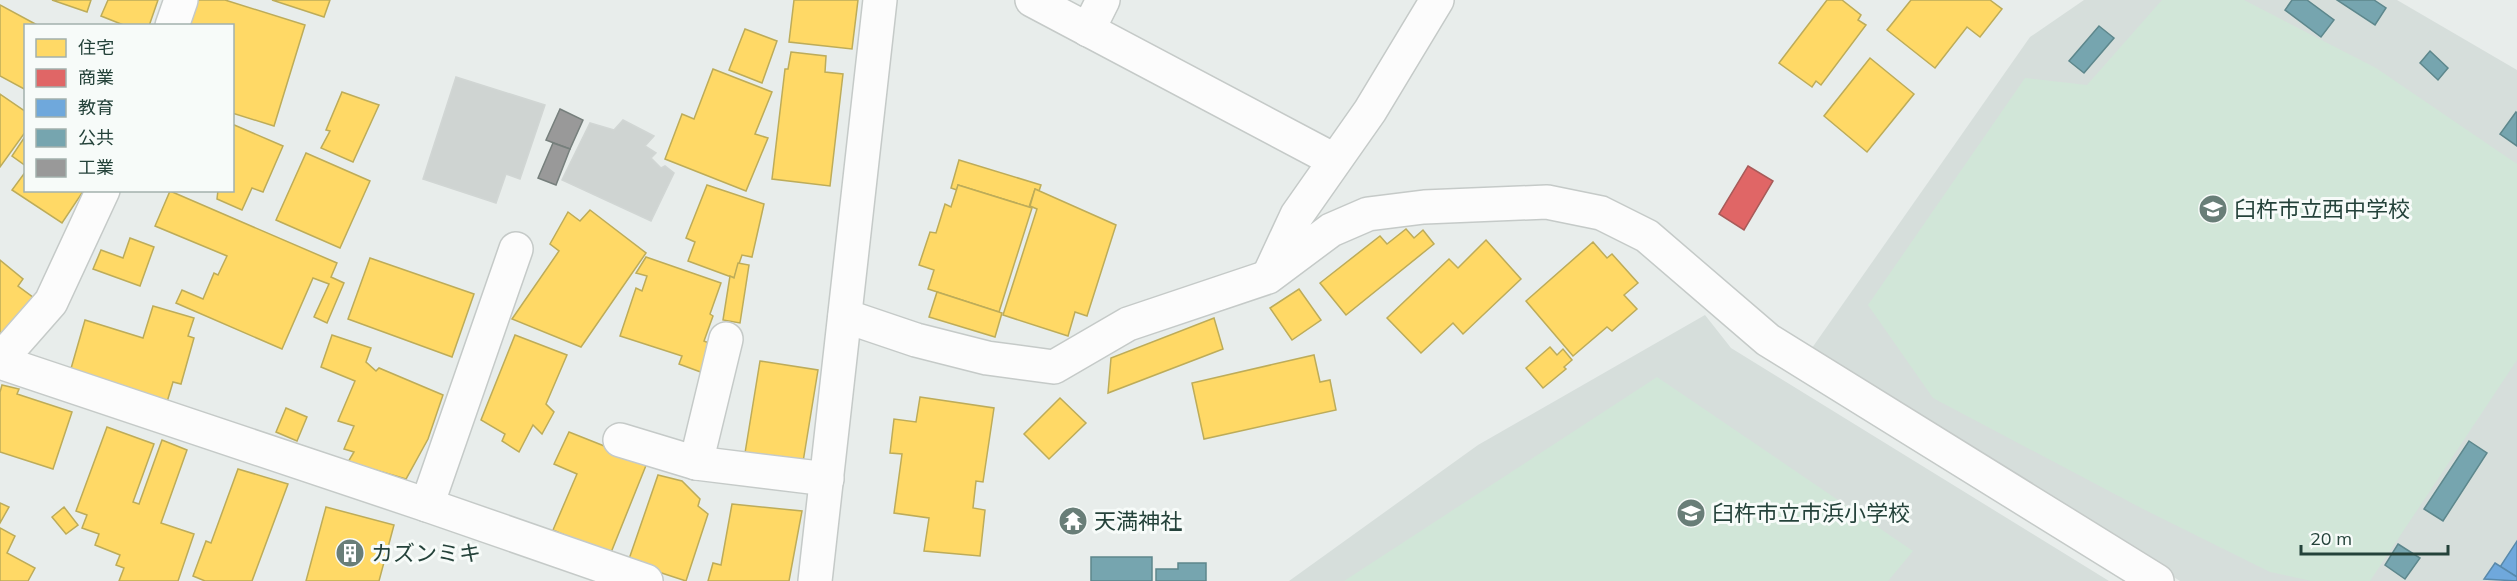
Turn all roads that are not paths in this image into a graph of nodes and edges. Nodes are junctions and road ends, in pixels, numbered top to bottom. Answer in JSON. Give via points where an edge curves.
{"nodes":[{"id":1,"x":181,"y":0,"type":"edge"},
{"id":2,"x":880,"y":0,"type":"edge"},
{"id":3,"x":1032,"y":0,"type":"edge"},
{"id":4,"x":1103,"y":0,"type":"edge"},
{"id":5,"x":1437,"y":0,"type":"edge"},
{"id":6,"x":173,"y":24,"type":"edge"},
{"id":7,"x":1088,"y":30,"type":"junction"},
{"id":8,"x":1334,"y":160,"type":"junction"},
{"id":9,"x":102,"y":192,"type":"edge"},
{"id":10,"x":516,"y":249,"type":"dead end"},
{"id":11,"x":1268,"y":277,"type":"junction"},
{"id":12,"x":845,"y":316,"type":"junction"},
{"id":13,"x":726,"y":339,"type":"dead end"},
{"id":14,"x":0,"y":361,"type":"edge"},
{"id":15,"x":620,"y":440,"type":"dead end"},
{"id":16,"x":696,"y":463,"type":"junction"},
{"id":17,"x":827,"y":479,"type":"junction"},
{"id":18,"x":427,"y":505,"type":"junction"},
{"id":19,"x":646,"y":581,"type":"edge"},
{"id":20,"x":815,"y":581,"type":"edge"},
{"id":21,"x":2157,"y":581,"type":"edge"}],
"edges":[{"from":1,"to":6,"type":"street"},
{"from":2,"to":12,"type":"street"},
{"from":3,"to":7,"type":"street"},
{"from":4,"to":7,"type":"street"},
{"from":5,"to":8,"type":"street","via":[[1370,111]]},
{"from":7,"to":8,"type":"street"},
{"from":8,"to":11,"type":"street","via":[[1297,215]]},
{"from":9,"to":14,"type":"street","via":[[51,302]]},
{"from":10,"to":18,"type":"street"},
{"from":11,"to":12,"type":"street","via":[[1128,324],[1054,367],[987,358]]},
{"from":11,"to":21,"type":"street","via":[[1331,230],[1368,214],[1424,207],[1547,202],[1601,213],[1647,236],[1768,340]]},
{"from":12,"to":17,"type":"street"},
{"from":13,"to":16,"type":"street"},
{"from":14,"to":18,"type":"street"},
{"from":15,"to":16,"type":"street"},
{"from":16,"to":17,"type":"street"},
{"from":17,"to":20,"type":"street"},
{"from":18,"to":19,"type":"street"}]}
